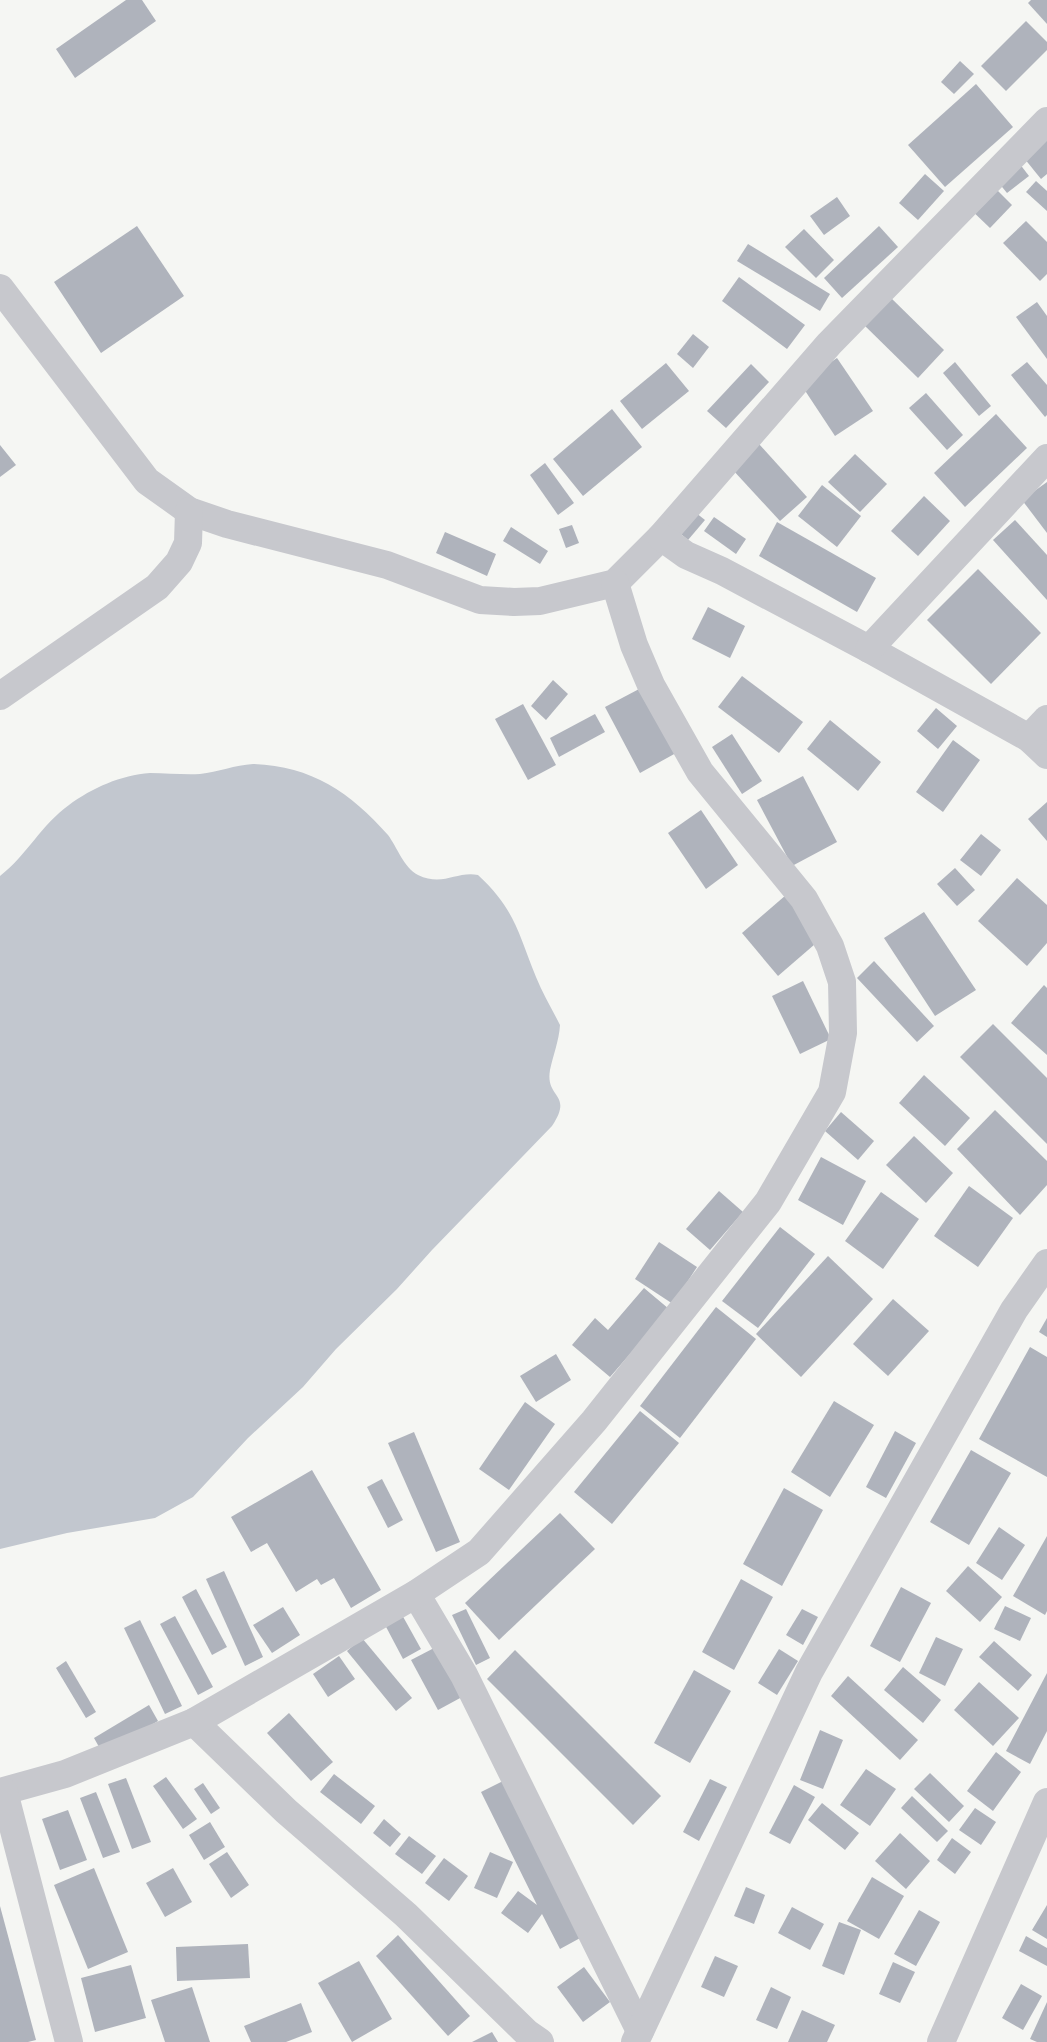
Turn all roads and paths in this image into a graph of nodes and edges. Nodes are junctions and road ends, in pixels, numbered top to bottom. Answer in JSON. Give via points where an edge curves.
{"nodes":[{"id":1,"x":1047,"y":121,"type":"edge"},
{"id":2,"x":0,"y":288,"type":"edge"},
{"id":3,"x":1047,"y":458,"type":"edge"},
{"id":4,"x":190,"y":511,"type":"junction"},
{"id":5,"x":661,"y":536,"type":"junction"},
{"id":6,"x":614,"y":583,"type":"junction"},
{"id":7,"x":869,"y":649,"type":"junction"},
{"id":8,"x":0,"y":696,"type":"edge"},
{"id":9,"x":1041,"y":737,"type":"edge"},
{"id":10,"x":1047,"y":1263,"type":"edge"},
{"id":11,"x":416,"y":1594,"type":"junction"},
{"id":12,"x":194,"y":1722,"type":"junction"},
{"id":13,"x":2,"y":1792,"type":"edge"},
{"id":14,"x":1047,"y":1802,"type":"edge"},
{"id":15,"x":637,"y":2036,"type":"edge"},
{"id":16,"x":69,"y":2042,"type":"edge"},
{"id":17,"x":540,"y":2042,"type":"edge"},
{"id":18,"x":941,"y":2042,"type":"edge"}],
"edges":[{"from":1,"to":5,"type":"street","via":[[829,344]]},
{"from":2,"to":4,"type":"street","via":[[147,481]]},
{"from":3,"to":7,"type":"street"},
{"from":4,"to":6,"type":"street","via":[[226,524],[387,565],[480,600],[540,600]]},
{"from":4,"to":8,"type":"street","via":[[188,543],[179,562],[157,587]]},
{"from":5,"to":6,"type":"street"},
{"from":5,"to":7,"type":"street","via":[[686,555]]},
{"from":6,"to":11,"type":"street","via":[[651,685],[700,772],[804,899],[830,946],[842,982],[843,1033],[832,1092],[768,1202],[594,1421],[479,1552]]},
{"from":7,"to":9,"type":"street"},
{"from":10,"to":15,"type":"street","via":[[1014,1310],[809,1672]]},
{"from":11,"to":12,"type":"street"},
{"from":11,"to":15,"type":"street","via":[[464,1675]]},
{"from":12,"to":13,"type":"street","via":[[64,1774]]},
{"from":12,"to":17,"type":"street","via":[[286,1811],[406,1915]]},
{"from":13,"to":16,"type":"street"},
{"from":14,"to":18,"type":"street"}]}
